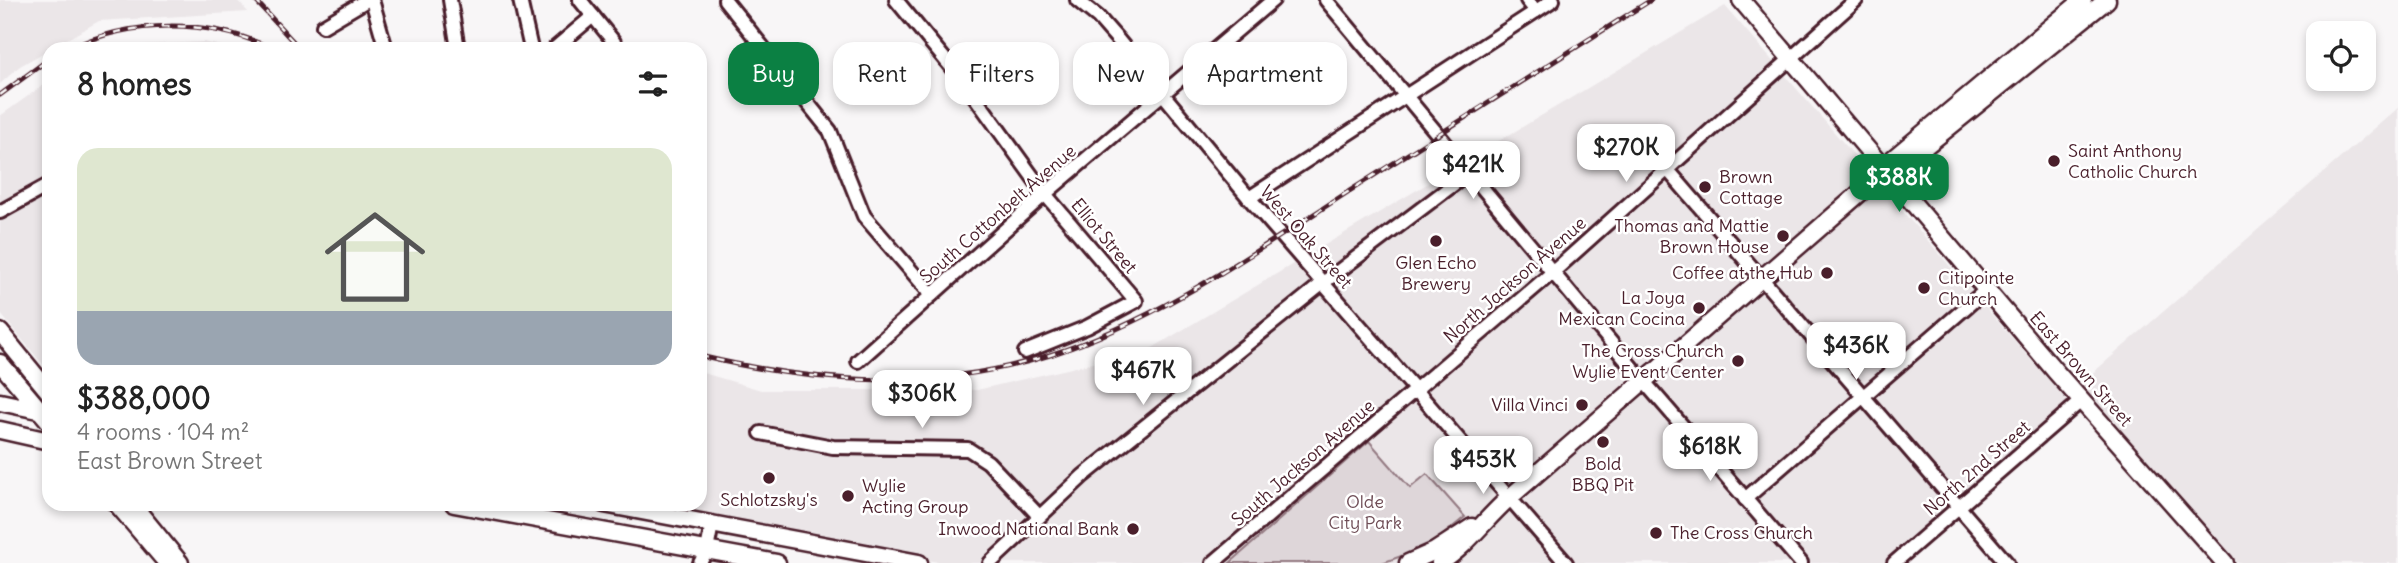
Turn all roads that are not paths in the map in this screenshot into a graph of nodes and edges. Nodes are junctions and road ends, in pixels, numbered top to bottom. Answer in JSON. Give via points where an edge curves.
{"nodes":[{"id":1,"x":367,"y":0,"type":"edge"},
{"id":2,"x":372,"y":0,"type":"edge"},
{"id":3,"x":450,"y":0,"type":"edge"},
{"id":4,"x":520,"y":0,"type":"edge"},
{"id":5,"x":580,"y":0,"type":"edge"},
{"id":6,"x":724,"y":0,"type":"edge"},
{"id":7,"x":896,"y":0,"type":"edge"},
{"id":8,"x":1077,"y":0,"type":"edge"},
{"id":9,"x":1273,"y":0,"type":"edge"},
{"id":10,"x":1326,"y":0,"type":"edge"},
{"id":11,"x":1527,"y":0,"type":"edge"},
{"id":12,"x":1553,"y":0,"type":"edge"},
{"id":13,"x":1741,"y":0,"type":"edge"},
{"id":14,"x":1856,"y":0,"type":"edge"},
{"id":15,"x":2083,"y":0,"type":"edge"},
{"id":16,"x":2107,"y":0,"type":"edge"},
{"id":17,"x":1536,"y":11,"type":"junction"},
{"id":18,"x":593,"y":16,"type":"junction"},
{"id":19,"x":323,"y":26,"type":"dead end"},
{"id":20,"x":384,"y":42,"type":"edge"},
{"id":21,"x":457,"y":42,"type":"edge"},
{"id":22,"x":529,"y":42,"type":"edge"},
{"id":23,"x":562,"y":42,"type":"edge"},
{"id":24,"x":614,"y":42,"type":"dead end"},
{"id":25,"x":1119,"y":42,"type":"edge"},
{"id":26,"x":1790,"y":58,"type":"junction"},
{"id":27,"x":1169,"y":90,"type":"edge"},
{"id":28,"x":1406,"y":94,"type":"junction"},
{"id":29,"x":1169,"y":102,"type":"edge"},
{"id":30,"x":1151,"y":105,"type":"edge"},
{"id":31,"x":1667,"y":169,"type":"junction"},
{"id":32,"x":1470,"y":172,"type":"junction"},
{"id":33,"x":1883,"y":174,"type":"junction"},
{"id":34,"x":42,"y":189,"type":"edge"},
{"id":35,"x":1045,"y":194,"type":"junction"},
{"id":36,"x":1248,"y":198,"type":"junction"},
{"id":37,"x":0,"y":212,"type":"edge"},
{"id":38,"x":1553,"y":272,"type":"junction"},
{"id":39,"x":1762,"y":279,"type":"junction"},
{"id":40,"x":1323,"y":283,"type":"junction"},
{"id":41,"x":1987,"y":289,"type":"junction"},
{"id":42,"x":932,"y":295,"type":"junction"},
{"id":43,"x":0,"y":331,"type":"edge"},
{"id":44,"x":1025,"y":352,"type":"dead end"},
{"id":45,"x":858,"y":361,"type":"dead end"},
{"id":46,"x":1,"y":364,"type":"edge"},
{"id":47,"x":1645,"y":382,"type":"junction"},
{"id":48,"x":42,"y":383,"type":"edge"},
{"id":49,"x":1416,"y":389,"type":"junction"},
{"id":50,"x":0,"y":395,"type":"edge"},
{"id":51,"x":1863,"y":398,"type":"junction"},
{"id":52,"x":2082,"y":400,"type":"junction"},
{"id":53,"x":0,"y":402,"type":"edge"},
{"id":54,"x":42,"y":410,"type":"edge"},
{"id":55,"x":42,"y":413,"type":"edge"},
{"id":56,"x":0,"y":430,"type":"edge"},
{"id":57,"x":761,"y":433,"type":"dead end"},
{"id":58,"x":42,"y":439,"type":"edge"},
{"id":59,"x":1509,"y":498,"type":"junction"},
{"id":60,"x":1745,"y":499,"type":"junction"},
{"id":61,"x":1959,"y":508,"type":"junction"},
{"id":62,"x":123,"y":511,"type":"edge"},
{"id":63,"x":138,"y":511,"type":"edge"},
{"id":64,"x":533,"y":511,"type":"edge"},
{"id":65,"x":642,"y":511,"type":"edge"},
{"id":66,"x":1039,"y":516,"type":"junction"},
{"id":67,"x":1481,"y":523,"type":"junction"},
{"id":68,"x":712,"y":524,"type":"junction"},
{"id":69,"x":703,"y":557,"type":"edge"},
{"id":70,"x":167,"y":563,"type":"edge"},
{"id":71,"x":180,"y":563,"type":"edge"},
{"id":72,"x":777,"y":563,"type":"edge"},
{"id":73,"x":919,"y":563,"type":"edge"},
{"id":74,"x":990,"y":563,"type":"edge"},
{"id":75,"x":1213,"y":563,"type":"edge"},
{"id":76,"x":1408,"y":563,"type":"edge"},
{"id":77,"x":1440,"y":563,"type":"edge"},
{"id":78,"x":1566,"y":563,"type":"edge"},
{"id":79,"x":1801,"y":563,"type":"edge"},
{"id":80,"x":1894,"y":563,"type":"edge"},
{"id":81,"x":2007,"y":563,"type":"edge"},
{"id":82,"x":2225,"y":563,"type":"edge"}],
"edges":[{"from":1,"to":19,"type":"street"},
{"from":2,"to":20,"type":"street"},
{"from":3,"to":21,"type":"street"},
{"from":4,"to":22,"type":"street"},
{"from":5,"to":18,"type":"street"},
{"from":6,"to":42,"type":"street","via":[[830,131],[864,216]]},
{"from":7,"to":35,"type":"street","name":"Elliot Street","via":[[970,90]]},
{"from":8,"to":25,"type":"street","name":"West Oak Street"},
{"from":9,"to":27,"type":"street","name":"South Cottonbelt Avenue"},
{"from":10,"to":28,"type":"street"},
{"from":11,"to":17,"type":"street"},
{"from":12,"to":17,"type":"street"},
{"from":13,"to":26,"type":"main road","name":"East Brown Street"},
{"from":14,"to":26,"type":"street","name":"North Jackson Avenue"},
{"from":15,"to":33,"type":"main road"},
{"from":16,"to":33,"type":"main road"},
{"from":17,"to":28,"type":"street"},
{"from":18,"to":23,"type":"street"},
{"from":18,"to":24,"type":"street"},
{"from":26,"to":31,"type":"street","name":"North Jackson Avenue"},
{"from":26,"to":33,"type":"main road","name":"East Brown Street"},
{"from":28,"to":32,"type":"street"},
{"from":28,"to":36,"type":"street"},
{"from":29,"to":36,"type":"street","name":"West Oak Street"},
{"from":30,"to":35,"type":"street","name":"South Cottonbelt Avenue"},
{"from":31,"to":38,"type":"street","name":"North Jackson Avenue"},
{"from":31,"to":39,"type":"street"},
{"from":32,"to":38,"type":"street"},
{"from":32,"to":40,"type":"street"},
{"from":33,"to":39,"type":"main road"},
{"from":33,"to":41,"type":"main road","name":"East Brown Street"},
{"from":34,"to":37,"type":"street"},
{"from":35,"to":42,"type":"street","name":"South Cottonbelt Avenue"},
{"from":35,"to":44,"type":"street","name":"Elliot Street","via":[[1136,301]]},
{"from":36,"to":40,"type":"street","name":"West Oak Street"},
{"from":38,"to":47,"type":"street"},
{"from":38,"to":49,"type":"street","name":"North Jackson Avenue"},
{"from":39,"to":47,"type":"main road"},
{"from":39,"to":51,"type":"street"},
{"from":40,"to":49,"type":"street","name":"West Oak Street"},
{"from":40,"to":66,"type":"street"},
{"from":41,"to":51,"type":"street"},
{"from":41,"to":52,"type":"main road","name":"East Brown Street"},
{"from":42,"to":45,"type":"street","name":"South Cottonbelt Avenue"},
{"from":43,"to":48,"type":"main road"},
{"from":46,"to":50,"type":"main road","via":[[5,382]]},
{"from":46,"to":54,"type":"main road"},
{"from":47,"to":59,"type":"main road"},
{"from":47,"to":60,"type":"street"},
{"from":49,"to":59,"type":"street","name":"West Oak Street"},
{"from":49,"to":75,"type":"street","name":"South Jackson Avenue"},
{"from":51,"to":60,"type":"street"},
{"from":51,"to":61,"type":"street"},
{"from":52,"to":61,"type":"street","name":"North 2nd Street"},
{"from":52,"to":82,"type":"main road","name":"East Brown Street"},
{"from":53,"to":55,"type":"main road"},
{"from":56,"to":58,"type":"main road"},
{"from":57,"to":66,"type":"street","via":[[833,447],[968,449],[988,462]]},
{"from":59,"to":67,"type":"main road"},
{"from":59,"to":78,"type":"street","name":"West Oak Street"},
{"from":60,"to":79,"type":"street"},
{"from":61,"to":80,"type":"street","name":"North 2nd Street"},
{"from":61,"to":81,"type":"street"},
{"from":62,"to":70,"type":"main road"},
{"from":63,"to":71,"type":"main road"},
{"from":64,"to":69,"type":"main road"},
{"from":65,"to":68,"type":"main road"},
{"from":66,"to":74,"type":"street"},
{"from":67,"to":76,"type":"main road"},
{"from":67,"to":77,"type":"main road","via":[[1471,538]]},
{"from":68,"to":69,"type":"street"},
{"from":68,"to":73,"type":"main road"},
{"from":69,"to":72,"type":"main road"}]}
